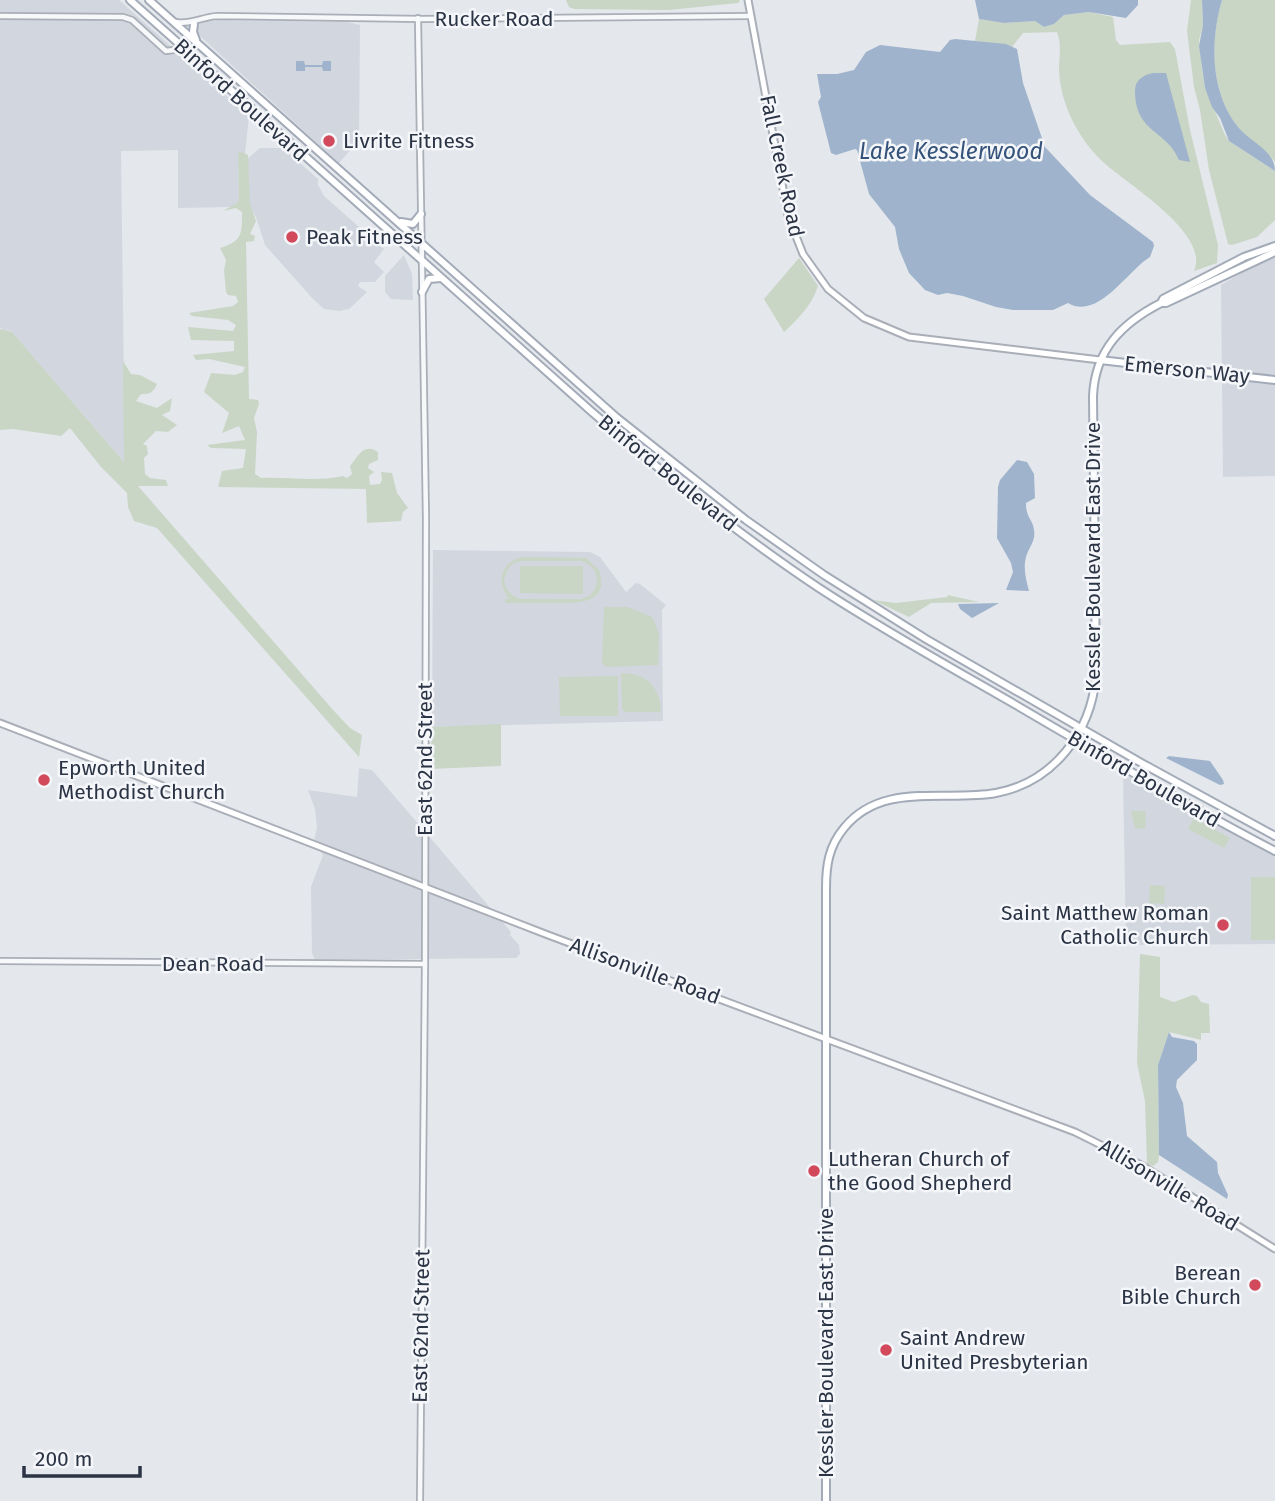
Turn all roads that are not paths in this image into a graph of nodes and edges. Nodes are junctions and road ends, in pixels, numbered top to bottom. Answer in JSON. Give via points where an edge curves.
{"nodes":[{"id":1,"x":130,"y":0,"type":"edge"},
{"id":2,"x":149,"y":0,"type":"edge"},
{"id":3,"x":748,"y":0,"type":"edge"},
{"id":4,"x":0,"y":16,"type":"edge"},
{"id":5,"x":751,"y":16,"type":"junction"},
{"id":6,"x":418,"y":18,"type":"junction"},
{"id":7,"x":174,"y":22,"type":"junction"},
{"id":8,"x":194,"y":22,"type":"junction"},
{"id":9,"x":161,"y":28,"type":"junction"},
{"id":10,"x":183,"y":30,"type":"junction"},
{"id":11,"x":173,"y":39,"type":"junction"},
{"id":12,"x":197,"y":42,"type":"junction"},
{"id":13,"x":165,"y":49,"type":"junction"},
{"id":14,"x":186,"y":50,"type":"junction"},
{"id":15,"x":421,"y":214,"type":"junction"},
{"id":16,"x":396,"y":220,"type":"junction"},
{"id":17,"x":1275,"y":239,"type":"edge"},
{"id":18,"x":422,"y":243,"type":"junction"},
{"id":19,"x":1275,"y":246,"type":"edge"},
{"id":20,"x":1262,"y":249,"type":"junction"},
{"id":21,"x":1275,"y":252,"type":"edge"},
{"id":22,"x":422,"y":260,"type":"junction"},
{"id":23,"x":442,"y":278,"type":"junction"},
{"id":24,"x":422,"y":292,"type":"junction"},
{"id":25,"x":1161,"y":303,"type":"junction"},
{"id":26,"x":1100,"y":360,"type":"junction"},
{"id":27,"x":1275,"y":380,"type":"edge"},
{"id":28,"x":0,"y":723,"type":"edge"},
{"id":29,"x":1082,"y":729,"type":"junction"},
{"id":30,"x":1076,"y":740,"type":"junction"},
{"id":31,"x":1275,"y":836,"type":"edge"},
{"id":32,"x":1275,"y":851,"type":"edge"},
{"id":33,"x":424,"y":888,"type":"junction"},
{"id":34,"x":0,"y":961,"type":"edge"},
{"id":35,"x":425,"y":964,"type":"junction"},
{"id":36,"x":826,"y":1037,"type":"junction"},
{"id":37,"x":1275,"y":1250,"type":"edge"},
{"id":38,"x":420,"y":1501,"type":"edge"},
{"id":39,"x":827,"y":1501,"type":"edge"}],
"edges":[{"from":1,"to":9,"type":"main road","name":"Binford Boulevard"},
{"from":2,"to":7,"type":"main road","name":"Binford Boulevard"},
{"from":3,"to":5,"type":"main road","name":"Fall Creek Road"},
{"from":4,"to":13,"type":"street","via":[[123,17]]},
{"from":5,"to":6,"type":"street","name":"Rucker Road"},
{"from":5,"to":26,"type":"main road","name":"Fall Creek Road","via":[[790,223],[810,266],[836,297],[871,323],[909,337]]},
{"from":6,"to":8,"type":"street","name":"Rucker Road","via":[[217,16]]},
{"from":6,"to":15,"type":"street","name":"East 62nd Street"},
{"from":7,"to":8,"type":"street","name":"Rucker Road"},
{"from":7,"to":10,"type":"main road","name":"Binford Boulevard"},
{"from":8,"to":10,"type":"street","name":"Rucker Road"},
{"from":8,"to":12,"type":"main road"},
{"from":9,"to":10,"type":"main road"},
{"from":9,"to":11,"type":"main road","name":"Binford Boulevard"},
{"from":10,"to":12,"type":"main road","name":"Binford Boulevard"},
{"from":11,"to":12,"type":"main road","via":[[186,37]]},
{"from":11,"to":13,"type":"street"},
{"from":11,"to":14,"type":"main road","name":"Binford Boulevard"},
{"from":12,"to":16,"type":"main road","name":"Binford Boulevard"},
{"from":13,"to":14,"type":"street"},
{"from":14,"to":22,"type":"main road","name":"Binford Boulevard"},
{"from":15,"to":16,"type":"main road","via":[[411,225]]},
{"from":15,"to":18,"type":"street","name":"East 62nd Street"},
{"from":16,"to":18,"type":"main road","name":"Binford Boulevard"},
{"from":17,"to":20,"type":"main road"},
{"from":18,"to":22,"type":"street","name":"East 62nd Street"},
{"from":18,"to":29,"type":"main road","name":"Binford Boulevard","via":[[624,424],[746,520],[901,624]]},
{"from":19,"to":20,"type":"main road","name":"Kessler Boulevard East Drive"},
{"from":20,"to":25,"type":"main road","name":"Kessler Boulevard East Drive"},
{"from":21,"to":25,"type":"main road","name":"Kessler Boulevard East Drive"},
{"from":22,"to":23,"type":"main road","name":"Binford Boulevard"},
{"from":22,"to":24,"type":"street","name":"East 62nd Street"},
{"from":23,"to":24,"type":"main road","via":[[429,279]]},
{"from":23,"to":30,"type":"main road","name":"Binford Boulevard","via":[[631,446],[750,539],[888,631]]},
{"from":24,"to":33,"type":"street","name":"East 62nd Street"},
{"from":25,"to":26,"type":"main road","name":"Kessler Boulevard East Drive","via":[[1126,324]]},
{"from":26,"to":27,"type":"main road","name":"Emerson Way"},
{"from":26,"to":29,"type":"main road","name":"Kessler Boulevard East Drive","via":[[1093,396],[1096,676]]},
{"from":28,"to":33,"type":"main road","name":"Allisonville Road"},
{"from":29,"to":30,"type":"main road","name":"Kessler Boulevard East Drive"},
{"from":29,"to":31,"type":"main road","name":"Binford Boulevard"},
{"from":30,"to":32,"type":"main road","name":"Binford Boulevard"},
{"from":30,"to":36,"type":"main road","name":"Kessler Boulevard East Drive","via":[[1047,770],[1016,787],[986,794],[892,799],[865,809],[848,824],[826,865]]},
{"from":33,"to":35,"type":"street","name":"East 62nd Street"},
{"from":33,"to":36,"type":"main road","name":"Allisonville Road"},
{"from":34,"to":35,"type":"street","name":"Dean Road"},
{"from":35,"to":38,"type":"street","name":"East 62nd Street"},
{"from":36,"to":37,"type":"main road","name":"Allisonville Road","via":[[1098,1142]]},
{"from":36,"to":39,"type":"main road","name":"Kessler Boulevard East Drive"}]}
